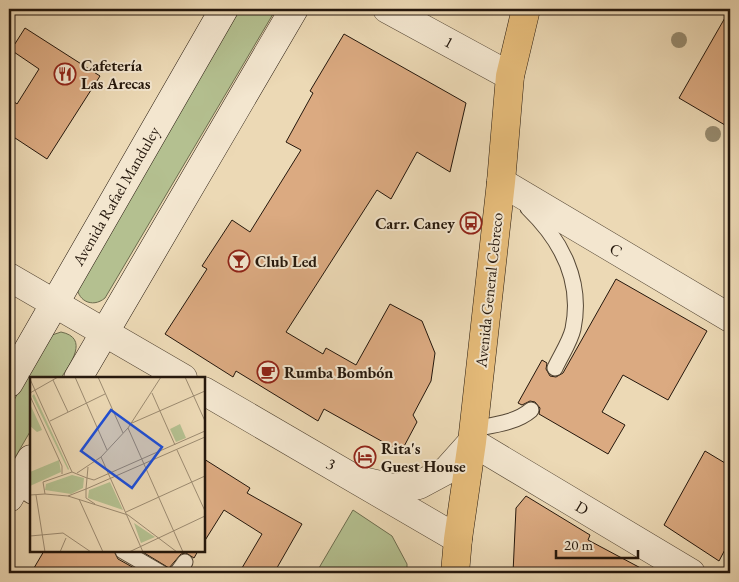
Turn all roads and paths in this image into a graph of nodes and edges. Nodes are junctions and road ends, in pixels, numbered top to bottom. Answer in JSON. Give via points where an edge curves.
{"nodes":[{"id":1,"x":224,"y":9,"type":"edge"},
{"id":2,"x":294,"y":9,"type":"edge"},
{"id":3,"x":387,"y":9,"type":"edge"},
{"id":4,"x":526,"y":9,"type":"edge"},
{"id":5,"x":510,"y":76,"type":"junction"},
{"id":6,"x":501,"y":182,"type":"junction"},
{"id":7,"x":9,"y":277,"type":"edge"},
{"id":8,"x":54,"y":304,"type":"junction"},
{"id":9,"x":730,"y":318,"type":"edge"},
{"id":10,"x":105,"y":333,"type":"junction"},
{"id":11,"x":555,"y":368,"type":"dead end"},
{"id":12,"x":79,"y":377,"type":"edge"},
{"id":13,"x":181,"y":377,"type":"edge"},
{"id":14,"x":9,"y":383,"type":"edge"},
{"id":15,"x":205,"y":391,"type":"edge"},
{"id":16,"x":531,"y":410,"type":"dead end"},
{"id":17,"x":473,"y":435,"type":"junction"},
{"id":18,"x":30,"y":462,"type":"edge"},
{"id":19,"x":358,"y":480,"type":"junction"},
{"id":20,"x":19,"y":493,"type":"edge"},
{"id":21,"x":458,"y":539,"type":"junction"},
{"id":22,"x":125,"y":552,"type":"edge"},
{"id":23,"x":161,"y":573,"type":"edge"},
{"id":24,"x":456,"y":573,"type":"edge"},
{"id":25,"x":691,"y":573,"type":"edge"}],
"edges":[{"from":1,"to":8,"type":"street","name":"Avenida Rafael Manduley"},
{"from":2,"to":10,"type":"street"},
{"from":3,"to":5,"type":"street","name":"1"},
{"from":4,"to":5,"type":"main road","name":"Avenida General Cebreco"},
{"from":5,"to":6,"type":"main road","name":"Avenida General Cebreco"},
{"from":6,"to":9,"type":"street","name":"C"},
{"from":6,"to":11,"type":"lane","via":[[538,218],[563,251],[576,293],[573,330]]},
{"from":6,"to":17,"type":"main road","name":"Avenida General Cebreco"},
{"from":7,"to":8,"type":"street"},
{"from":8,"to":10,"type":"street"},
{"from":8,"to":14,"type":"street","name":"Avenida Rafael Manduley"},
{"from":10,"to":12,"type":"street"},
{"from":10,"to":13,"type":"street"},
{"from":15,"to":19,"type":"street","name":"3"},
{"from":16,"to":17,"type":"lane","via":[[524,416]]},
{"from":17,"to":19,"type":"street","via":[[447,470],[419,485],[393,488]]},
{"from":17,"to":21,"type":"main road","name":"Avenida General Cebreco"},
{"from":17,"to":25,"type":"street","name":"D"},
{"from":18,"to":20,"type":"street"},
{"from":19,"to":21,"type":"street","name":"3"},
{"from":21,"to":24,"type":"main road","name":"Avenida General Cebreco"},
{"from":22,"to":23,"type":"lane"}]}
